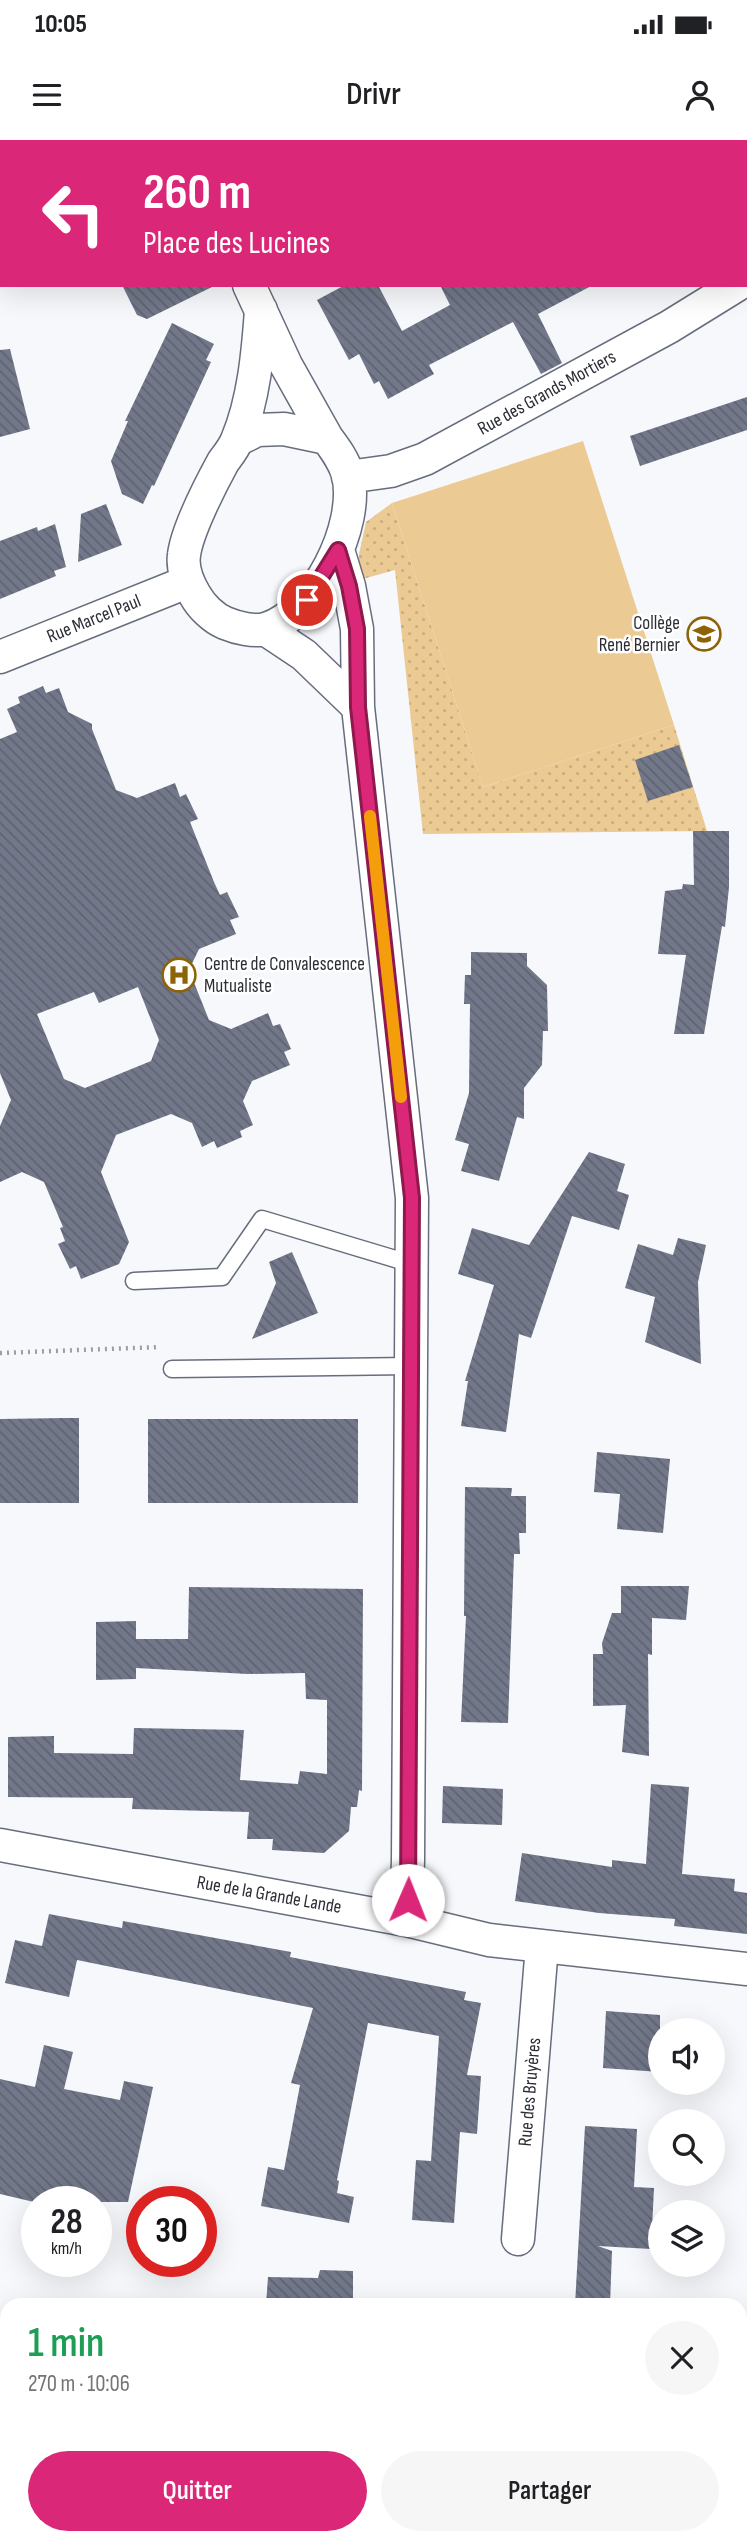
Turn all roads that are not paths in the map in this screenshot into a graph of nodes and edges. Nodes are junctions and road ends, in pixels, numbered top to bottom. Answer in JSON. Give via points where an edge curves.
{"nodes":[{"id":1,"x":734,"y":287,"type":"edge"},
{"id":2,"x":255,"y":298,"type":"edge"},
{"id":3,"x":327,"y":439,"type":"junction"},
{"id":4,"x":237,"y":440,"type":"junction"},
{"id":5,"x":348,"y":477,"type":"junction"},
{"id":6,"x":338,"y":550,"type":"junction"},
{"id":7,"x":187,"y":582,"type":"junction"},
{"id":8,"x":265,"y":629,"type":"junction"},
{"id":9,"x":0,"y":657,"type":"edge"},
{"id":10,"x":358,"y":707,"type":"junction"},
{"id":11,"x":412,"y":1264,"type":"junction"},
{"id":12,"x":134,"y":1281,"type":"dead end"},
{"id":13,"x":411,"y":1366,"type":"junction"},
{"id":14,"x":172,"y":1369,"type":"road end"},
{"id":15,"x":0,"y":1845,"type":"edge"},
{"id":16,"x":406,"y":1920,"type":"junction"},
{"id":17,"x":542,"y":1946,"type":"junction"},
{"id":18,"x":747,"y":1969,"type":"edge"},
{"id":19,"x":518,"y":2239,"type":"dead end"}],
"edges":[{"from":1,"to":5,"type":"street","name":"Rue des Grands Mortiers","via":[[425,459],[391,471]]},
{"from":2,"to":3,"type":"street"},
{"from":2,"to":4,"type":"street","via":[[256,368]]},
{"from":3,"to":4,"type":"street","via":[[284,429],[257,430]]},
{"from":3,"to":5,"type":"street"},
{"from":4,"to":7,"type":"street","via":[[192,529],[184,555]]},
{"from":5,"to":6,"type":"street","via":[[349,504]]},
{"from":6,"to":8,"type":"street","via":[[307,600]]},
{"from":6,"to":10,"type":"street","via":[[357,629]]},
{"from":7,"to":8,"type":"street","via":[[200,604],[222,623]]},
{"from":7,"to":9,"type":"street","name":"Rue Marcel Paul"},
{"from":8,"to":10,"type":"street","via":[[304,656]]},
{"from":10,"to":11,"type":"street","via":[[412,1198]]},
{"from":11,"to":12,"type":"lane","via":[[262,1219],[222,1277]]},
{"from":11,"to":13,"type":"street"},
{"from":13,"to":14,"type":"lane"},
{"from":13,"to":16,"type":"street"},
{"from":15,"to":16,"type":"street","name":"Rue de la Grande Lande"},
{"from":16,"to":17,"type":"street","name":"Rue de la Grande Lande","via":[[489,1940]]},
{"from":17,"to":18,"type":"street","name":"Rue de la Grande Lande"},
{"from":17,"to":19,"type":"street","name":"Rue des Bruyères"}]}
